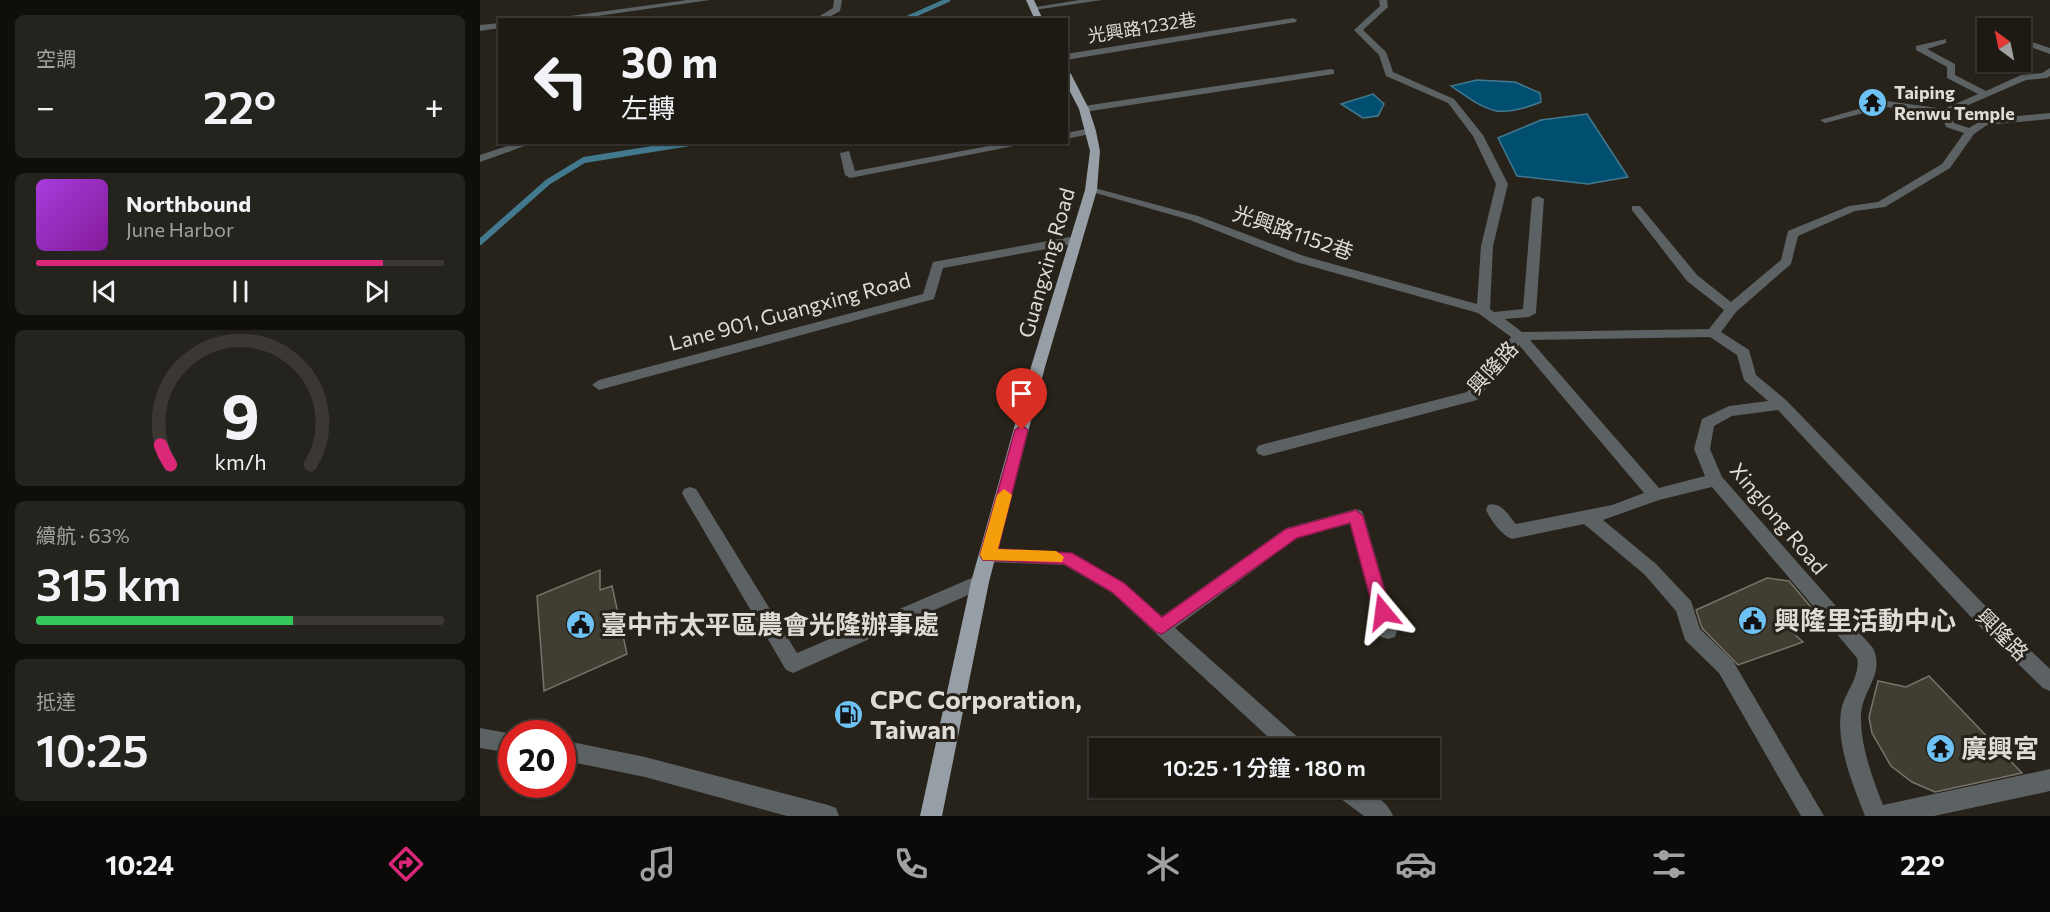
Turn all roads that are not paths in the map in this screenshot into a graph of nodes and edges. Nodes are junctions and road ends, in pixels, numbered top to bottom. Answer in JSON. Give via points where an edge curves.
{"nodes":[{"id":1,"x":706,"y":0,"type":"edge"},
{"id":2,"x":838,"y":0,"type":"edge"},
{"id":3,"x":1098,"y":0,"type":"edge"},
{"id":4,"x":1383,"y":0,"type":"edge"},
{"id":5,"x":1032,"y":4,"type":"edge"},
{"id":6,"x":554,"y":18,"type":"edge"},
{"id":7,"x":821,"y":18,"type":"edge"},
{"id":8,"x":1038,"y":18,"type":"edge"},
{"id":9,"x":1293,"y":20,"type":"dead end"},
{"id":10,"x":498,"y":25,"type":"edge"},
{"id":11,"x":480,"y":28,"type":"edge"},
{"id":12,"x":1943,"y":41,"type":"dead end"},
{"id":13,"x":2031,"y":44,"type":"edge"},
{"id":14,"x":2050,"y":51,"type":"edge"},
{"id":15,"x":1068,"y":57,"type":"edge"},
{"id":16,"x":2050,"y":71,"type":"edge"},
{"id":17,"x":1331,"y":72,"type":"dead end"},
{"id":18,"x":1068,"y":77,"type":"edge"},
{"id":19,"x":1985,"y":94,"type":"junction"},
{"id":20,"x":1084,"y":109,"type":"junction"},
{"id":21,"x":1945,"y":112,"type":"junction"},
{"id":22,"x":2050,"y":116,"type":"edge"},
{"id":23,"x":1825,"y":120,"type":"dead end"},
{"id":24,"x":1091,"y":131,"type":"junction"},
{"id":25,"x":1970,"y":132,"type":"junction"},
{"id":26,"x":1068,"y":136,"type":"edge"},
{"id":27,"x":525,"y":144,"type":"edge"},
{"id":28,"x":1018,"y":144,"type":"edge"},
{"id":29,"x":844,"y":153,"type":"dead end"},
{"id":30,"x":480,"y":159,"type":"edge"},
{"id":31,"x":1091,"y":190,"type":"junction"},
{"id":32,"x":1538,"y":199,"type":"dead end"},
{"id":33,"x":1636,"y":208,"type":"dead end"},
{"id":34,"x":1075,"y":240,"type":"junction"},
{"id":35,"x":1731,"y":309,"type":"junction"},
{"id":36,"x":1488,"y":313,"type":"junction"},
{"id":37,"x":1713,"y":333,"type":"junction"},
{"id":38,"x":1519,"y":336,"type":"junction"},
{"id":39,"x":599,"y":385,"type":"dead end"},
{"id":40,"x":1781,"y":404,"type":"junction"},
{"id":41,"x":1264,"y":450,"type":"dead end"},
{"id":42,"x":1715,"y":480,"type":"junction"},
{"id":43,"x":690,"y":493,"type":"dead end"},
{"id":44,"x":1656,"y":495,"type":"junction"},
{"id":45,"x":1494,"y":510,"type":"dead end"},
{"id":46,"x":1587,"y":517,"type":"junction"},
{"id":47,"x":988,"y":555,"type":"junction"},
{"id":48,"x":980,"y":582,"type":"junction"},
{"id":49,"x":1162,"y":627,"type":"junction"},
{"id":50,"x":1388,"y":631,"type":"dead end"},
{"id":51,"x":2050,"y":682,"type":"edge"},
{"id":52,"x":480,"y":738,"type":"edge"},
{"id":53,"x":1284,"y":738,"type":"edge"},
{"id":54,"x":498,"y":741,"type":"edge"},
{"id":55,"x":576,"y":753,"type":"edge"},
{"id":56,"x":2050,"y":780,"type":"edge"},
{"id":57,"x":1358,"y":798,"type":"edge"},
{"id":58,"x":828,"y":816,"type":"edge"},
{"id":59,"x":932,"y":816,"type":"edge"},
{"id":60,"x":1382,"y":816,"type":"edge"},
{"id":61,"x":1813,"y":816,"type":"edge"},
{"id":62,"x":1876,"y":816,"type":"edge"},
{"id":63,"x":1883,"y":816,"type":"edge"}],
"edges":[{"from":1,"to":6,"type":"street","via":[[587,11]]},
{"from":2,"to":7,"type":"street","via":[[837,9]]},
{"from":3,"to":5,"type":"street"},
{"from":4,"to":36,"type":"street","via":[[1384,7],[1358,30],[1383,54],[1389,74],[1451,101],[1478,135],[1502,184],[1487,246]]},
{"from":5,"to":8,"type":"main road"},
{"from":9,"to":15,"type":"street","name":"光興路1232巷"},
{"from":10,"to":11,"type":"street"},
{"from":12,"to":19,"type":"street","via":[[1919,48],[1952,66],[1950,76]]},
{"from":13,"to":14,"type":"street"},
{"from":16,"to":19,"type":"street","via":[[2044,76],[2024,77]]},
{"from":17,"to":20,"type":"street"},
{"from":18,"to":20,"type":"main road","name":"Guangxing Road"},
{"from":19,"to":21,"type":"street"},
{"from":20,"to":24,"type":"main road","name":"Guangxing Road"},
{"from":21,"to":23,"type":"street","via":[[1887,104]]},
{"from":21,"to":25,"type":"street","via":[[1950,125]]},
{"from":22,"to":25,"type":"street","via":[[1984,122]]},
{"from":24,"to":26,"type":"street"},
{"from":24,"to":31,"type":"main road","name":"Guangxing Road","via":[[1095,151]]},
{"from":25,"to":35,"type":"street","via":[[1946,166],[1881,206],[1853,208],[1792,234],[1787,261]]},
{"from":27,"to":30,"type":"street"},
{"from":28,"to":29,"type":"street","via":[[850,175]]},
{"from":31,"to":34,"type":"main road","name":"Guangxing Road"},
{"from":31,"to":36,"type":"street","name":"光興路1152巷","via":[[1194,218],[1300,259]]},
{"from":32,"to":36,"type":"street","via":[[1528,313]]},
{"from":33,"to":35,"type":"street","via":[[1692,278]]},
{"from":34,"to":39,"type":"street","name":"Lane 901, Guangxing Road","via":[[937,266],[929,296]]},
{"from":34,"to":47,"type":"main road","name":"Guangxing Road"},
{"from":35,"to":37,"type":"street"},
{"from":36,"to":38,"type":"street"},
{"from":37,"to":38,"type":"street"},
{"from":37,"to":40,"type":"street","via":[[1744,353],[1749,377]]},
{"from":38,"to":41,"type":"street","name":"興隆路","via":[[1472,396]]},
{"from":38,"to":44,"type":"street","name":"興隆路"},
{"from":40,"to":42,"type":"street","name":"Xinglong Road","via":[[1729,411],[1707,423],[1702,449]]},
{"from":40,"to":51,"type":"street","name":"興隆路","via":[[1992,627]]},
{"from":42,"to":44,"type":"street"},
{"from":42,"to":62,"type":"street","name":"Xinglong Road","via":[[1866,654],[1868,671],[1855,696],[1851,716],[1863,782]]},
{"from":43,"to":48,"type":"street","via":[[793,664]]},
{"from":44,"to":46,"type":"street"},
{"from":45,"to":46,"type":"street","via":[[1512,532]]},
{"from":46,"to":61,"type":"street","via":[[1650,569],[1684,607],[1692,634],[1726,667]]},
{"from":47,"to":48,"type":"main road","name":"Guangxing Road"},
{"from":47,"to":49,"type":"street","via":[[1067,558],[1118,588]]},
{"from":48,"to":59,"type":"main road","name":"Guangxing Road"},
{"from":49,"to":50,"type":"street","via":[[1292,533],[1356,516]]},
{"from":49,"to":53,"type":"street"},
{"from":52,"to":54,"type":"street"},
{"from":55,"to":58,"type":"street","via":[[645,767]]},
{"from":56,"to":63,"type":"street"},
{"from":57,"to":60,"type":"street"}]}
